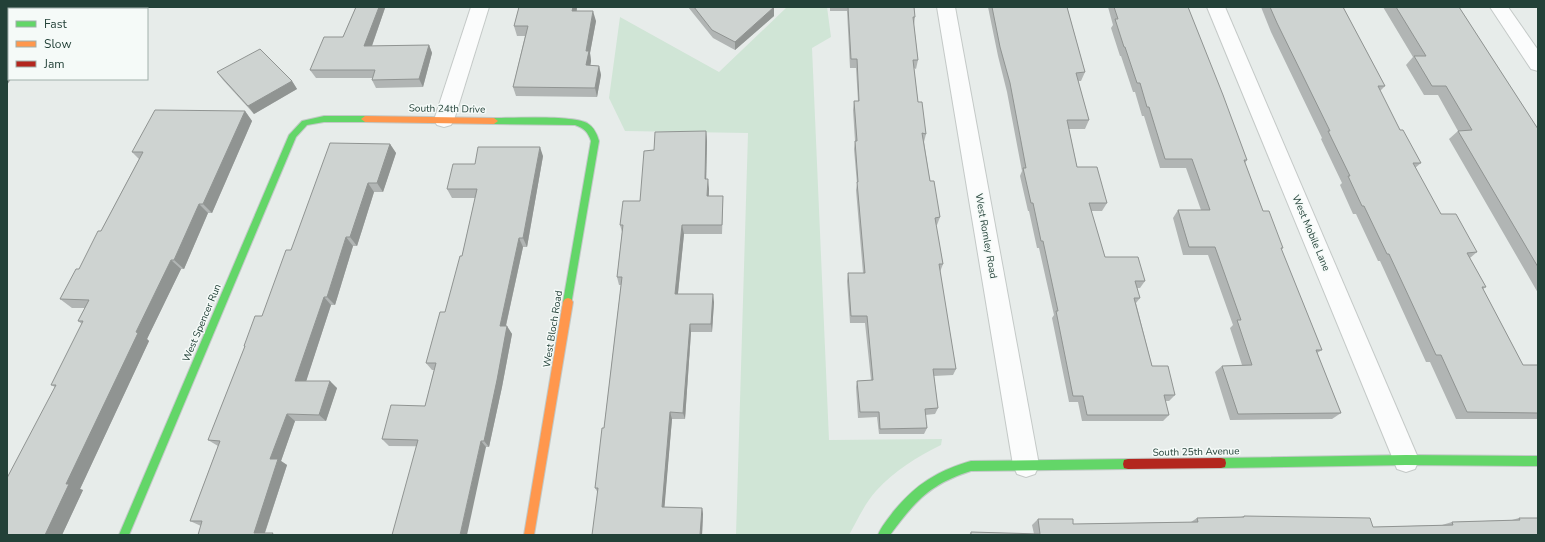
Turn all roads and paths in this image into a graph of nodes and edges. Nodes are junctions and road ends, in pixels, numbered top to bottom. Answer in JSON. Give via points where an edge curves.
{"nodes":[{"id":1,"x":480,"y":7,"type":"edge"},
{"id":2,"x":946,"y":7,"type":"edge"},
{"id":3,"x":1216,"y":7,"type":"edge"},
{"id":4,"x":1499,"y":7,"type":"edge"},
{"id":5,"x":1538,"y":64,"type":"edge"},
{"id":6,"x":444,"y":120,"type":"junction"},
{"id":7,"x":305,"y":123,"type":"joint"},
{"id":8,"x":589,"y":127,"type":"joint"},
{"id":9,"x":1406,"y":460,"type":"junction"},
{"id":10,"x":1538,"y":461,"type":"edge"},
{"id":11,"x":1026,"y":465,"type":"junction"},
{"id":12,"x":124,"y":535,"type":"edge"},
{"id":13,"x":529,"y":535,"type":"edge"},
{"id":14,"x":883,"y":535,"type":"edge"}],
"edges":[{"from":1,"to":6,"type":"street"},
{"from":2,"to":11,"type":"street","name":"West Romley Road"},
{"from":3,"to":9,"type":"street","name":"West Mobile Lane"},
{"from":4,"to":5,"type":"street"},
{"from":6,"to":7,"type":"street","name":"South 24th Drive","via":[[324,119]]},
{"from":6,"to":8,"type":"street","name":"South 24th Drive","via":[[575,122]]},
{"from":7,"to":12,"type":"street","name":"West Spencer Run","via":[[293,135]]},
{"from":8,"to":13,"type":"street","name":"West Bloch Road","via":[[595,141]]},
{"from":9,"to":10,"type":"street","name":"South 25th Avenue"},
{"from":9,"to":11,"type":"street","name":"South 25th Avenue"},
{"from":11,"to":14,"type":"street","name":"South 25th Avenue","via":[[971,466],[951,470],[936,477],[912,496]]}]}
